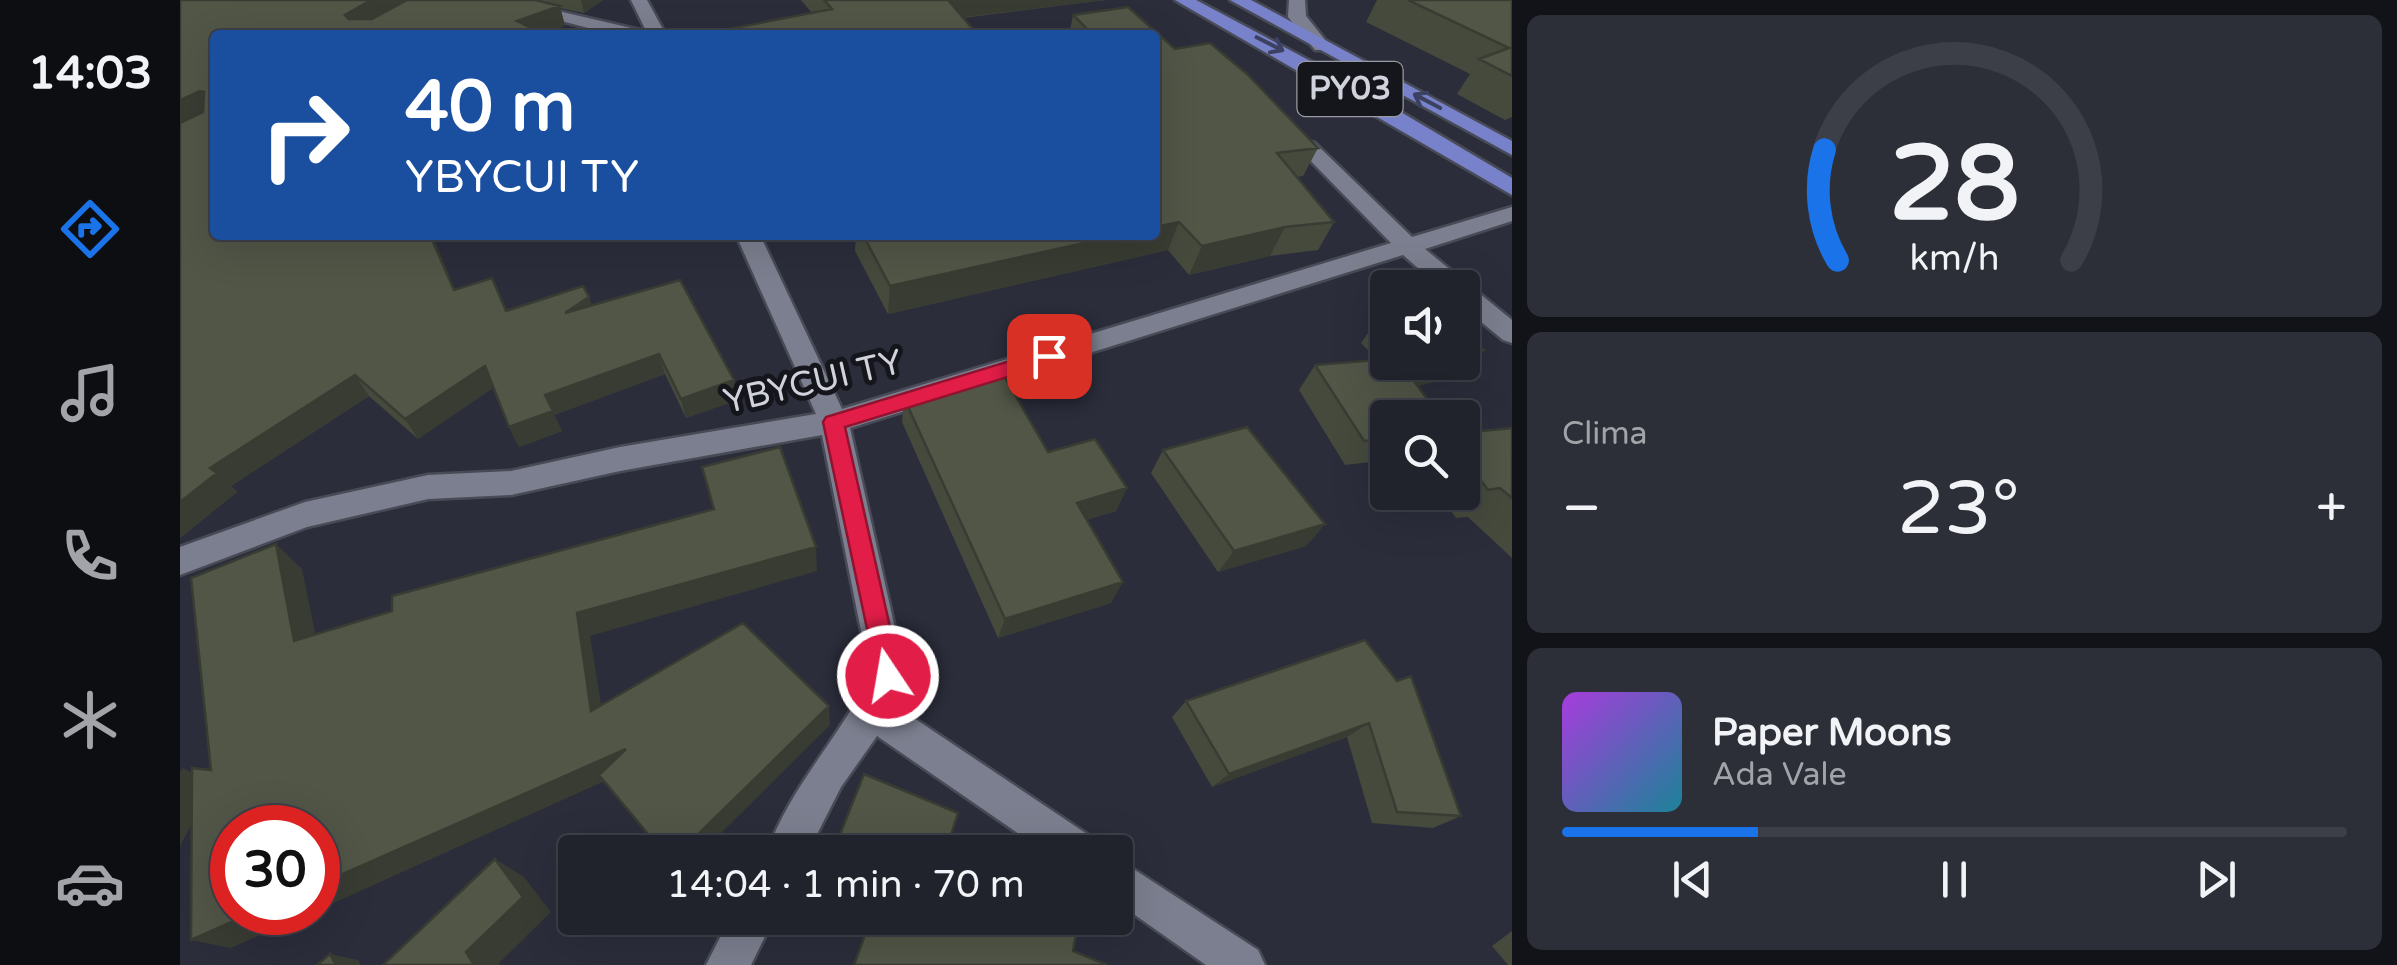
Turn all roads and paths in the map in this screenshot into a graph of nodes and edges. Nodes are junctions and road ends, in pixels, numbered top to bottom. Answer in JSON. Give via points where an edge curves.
{"nodes":[{"id":1,"x":489,"y":0,"type":"edge"},
{"id":2,"x":640,"y":0,"type":"edge"},
{"id":3,"x":1183,"y":0,"type":"edge"},
{"id":4,"x":1238,"y":0,"type":"edge"},
{"id":5,"x":1297,"y":0,"type":"edge"},
{"id":6,"x":617,"y":30,"type":"edge"},
{"id":7,"x":655,"y":30,"type":"edge"},
{"id":8,"x":1320,"y":46,"type":"junction"},
{"id":9,"x":1308,"y":147,"type":"edge"},
{"id":10,"x":1512,"y":149,"type":"edge"},
{"id":11,"x":1512,"y":188,"type":"edge"},
{"id":12,"x":1512,"y":214,"type":"edge"},
{"id":13,"x":750,"y":240,"type":"edge"},
{"id":14,"x":1408,"y":246,"type":"junction"},
{"id":15,"x":1436,"y":270,"type":"edge"},
{"id":16,"x":1480,"y":307,"type":"edge"},
{"id":17,"x":1512,"y":334,"type":"edge"},
{"id":18,"x":834,"y":422,"type":"junction"},
{"id":19,"x":180,"y":561,"type":"edge"},
{"id":20,"x":872,"y":711,"type":"junction"},
{"id":21,"x":796,"y":835,"type":"edge"},
{"id":22,"x":1054,"y":835,"type":"edge"},
{"id":23,"x":1133,"y":890,"type":"edge"},
{"id":24,"x":744,"y":935,"type":"edge"},
{"id":25,"x":728,"y":965,"type":"edge"},
{"id":26,"x":1242,"y":965,"type":"edge"}],
"edges":[{"from":1,"to":6,"type":"street"},
{"from":2,"to":7,"type":"street"},
{"from":3,"to":11,"type":"highway","number":"PY03","one_way":true,"via":[[1300,60]]},
{"from":4,"to":8,"type":"highway","number":"PY03"},
{"from":5,"to":8,"type":"street","via":[[1298,17]]},
{"from":10,"to":8,"type":"highway","number":"PY03","one_way":true},
{"from":9,"to":14,"type":"street"},
{"from":12,"to":14,"type":"street","name":"YBYCUI TY"},
{"from":13,"to":18,"type":"street"},
{"from":14,"to":15,"type":"street"},
{"from":14,"to":18,"type":"street","name":"YBYCUI TY"},
{"from":16,"to":17,"type":"street"},
{"from":18,"to":19,"type":"street","name":"YBYCUI TY","via":[[511,483],[428,487],[305,515]]},
{"from":18,"to":20,"type":"street","via":[[888,676]]},
{"from":20,"to":21,"type":"street"},
{"from":20,"to":22,"type":"street"},
{"from":23,"to":26,"type":"street"},
{"from":24,"to":25,"type":"street"}]}
